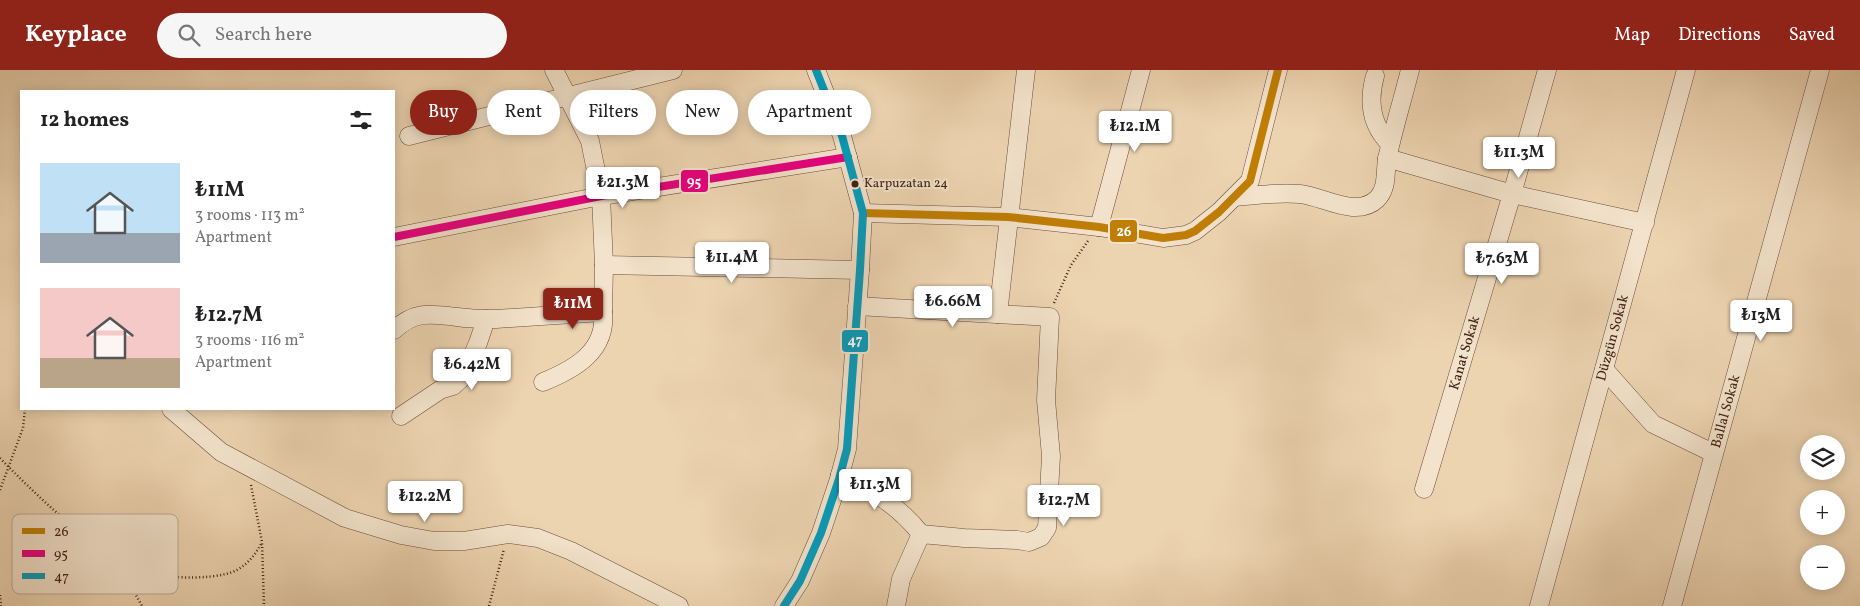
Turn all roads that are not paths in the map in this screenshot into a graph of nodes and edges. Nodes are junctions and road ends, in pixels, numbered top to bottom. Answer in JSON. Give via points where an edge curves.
{"nodes":[{"id":1,"x":554,"y":70,"type":"edge"},
{"id":2,"x":673,"y":70,"type":"edge"},
{"id":3,"x":816,"y":70,"type":"edge"},
{"id":4,"x":1026,"y":70,"type":"edge"},
{"id":5,"x":1140,"y":70,"type":"edge"},
{"id":6,"x":1278,"y":70,"type":"edge"},
{"id":7,"x":1410,"y":70,"type":"edge"},
{"id":8,"x":1547,"y":70,"type":"edge"},
{"id":9,"x":1686,"y":70,"type":"edge"},
{"id":10,"x":1820,"y":70,"type":"edge"},
{"id":11,"x":1375,"y":76,"type":"dead end"},
{"id":12,"x":568,"y":95,"type":"junction"},
{"id":13,"x":409,"y":136,"type":"dead end"},
{"id":14,"x":1389,"y":151,"type":"junction"},
{"id":15,"x":848,"y":158,"type":"junction"},
{"id":16,"x":1512,"y":194,"type":"junction"},
{"id":17,"x":601,"y":196,"type":"junction"},
{"id":18,"x":1235,"y":197,"type":"junction"},
{"id":19,"x":863,"y":213,"type":"junction"},
{"id":20,"x":1008,"y":217,"type":"junction"},
{"id":21,"x":1645,"y":223,"type":"junction"},
{"id":22,"x":1098,"y":227,"type":"junction"},
{"id":23,"x":395,"y":237,"type":"edge"},
{"id":24,"x":604,"y":266,"type":"junction"},
{"id":25,"x":860,"y":270,"type":"junction"},
{"id":26,"x":857,"y":306,"type":"junction"},
{"id":27,"x":603,"y":312,"type":"junction"},
{"id":28,"x":998,"y":314,"type":"junction"},
{"id":29,"x":486,"y":319,"type":"junction"},
{"id":30,"x":395,"y":329,"type":"edge"},
{"id":31,"x":1604,"y":369,"type":"junction"},
{"id":32,"x":544,"y":382,"type":"dead end"},
{"id":33,"x":172,"y":410,"type":"edge"},
{"id":34,"x":401,"y":416,"type":"dead end"},
{"id":35,"x":1713,"y":453,"type":"junction"},
{"id":36,"x":840,"y":475,"type":"junction"},
{"id":37,"x":1424,"y":489,"type":"dead end"},
{"id":38,"x":921,"y":534,"type":"junction"},
{"id":39,"x":678,"y":606,"type":"edge"},
{"id":40,"x":784,"y":606,"type":"edge"},
{"id":41,"x":896,"y":606,"type":"edge"},
{"id":42,"x":1539,"y":606,"type":"edge"},
{"id":43,"x":1672,"y":606,"type":"edge"}],
"edges":[{"from":1,"to":12,"type":"street"},
{"from":2,"to":12,"type":"street"},
{"from":3,"to":15,"type":"street"},
{"from":4,"to":20,"type":"street"},
{"from":5,"to":22,"type":"street"},
{"from":6,"to":18,"type":"street","via":[[1250,181]]},
{"from":7,"to":14,"type":"street"},
{"from":8,"to":16,"type":"street","name":"Kanat Sokak"},
{"from":9,"to":21,"type":"street","name":"Düzgün Sokak"},
{"from":10,"to":35,"type":"street","name":"Ballal Sokak"},
{"from":11,"to":14,"type":"street","via":[[1371,99],[1374,117]]},
{"from":12,"to":13,"type":"street"},
{"from":12,"to":17,"type":"street","via":[[590,141]]},
{"from":14,"to":16,"type":"street"},
{"from":14,"to":18,"type":"street","via":[[1382,191],[1377,199],[1367,204],[1343,205],[1300,194]]},
{"from":15,"to":17,"type":"street"},
{"from":15,"to":19,"type":"street"},
{"from":16,"to":21,"type":"street"},
{"from":16,"to":37,"type":"street","name":"Kanat Sokak"},
{"from":17,"to":23,"type":"street"},
{"from":17,"to":24,"type":"street"},
{"from":18,"to":22,"type":"street","via":[[1195,231],[1178,237],[1163,238]]},
{"from":19,"to":20,"type":"street"},
{"from":19,"to":25,"type":"street"},
{"from":20,"to":22,"type":"street"},
{"from":20,"to":28,"type":"street"},
{"from":21,"to":31,"type":"street","name":"Düzgün Sokak"},
{"from":24,"to":25,"type":"street"},
{"from":24,"to":27,"type":"street"},
{"from":25,"to":26,"type":"street"},
{"from":26,"to":28,"type":"street"},
{"from":26,"to":36,"type":"street","via":[[847,449]]},
{"from":27,"to":29,"type":"street"},
{"from":27,"to":32,"type":"street","via":[[603,331],[595,348],[571,368]]},
{"from":28,"to":38,"type":"street","via":[[1050,317],[1046,400],[1051,456],[1048,523],[1044,533],[1029,542]]},
{"from":29,"to":30,"type":"street","via":[[426,314],[410,318]]},
{"from":29,"to":34,"type":"street","via":[[463,377]]},
{"from":31,"to":35,"type":"street","via":[[1653,424]]},
{"from":31,"to":42,"type":"street","name":"Düzgün Sokak"},
{"from":33,"to":39,"type":"street","via":[[221,452],[345,518],[417,539],[450,541],[508,534],[538,538],[571,551]]},
{"from":35,"to":43,"type":"street","name":"Ballal Sokak"},
{"from":36,"to":38,"type":"street","via":[[888,501]]},
{"from":36,"to":40,"type":"street","via":[[809,563]]},
{"from":38,"to":41,"type":"street","via":[[901,579]]}]}
